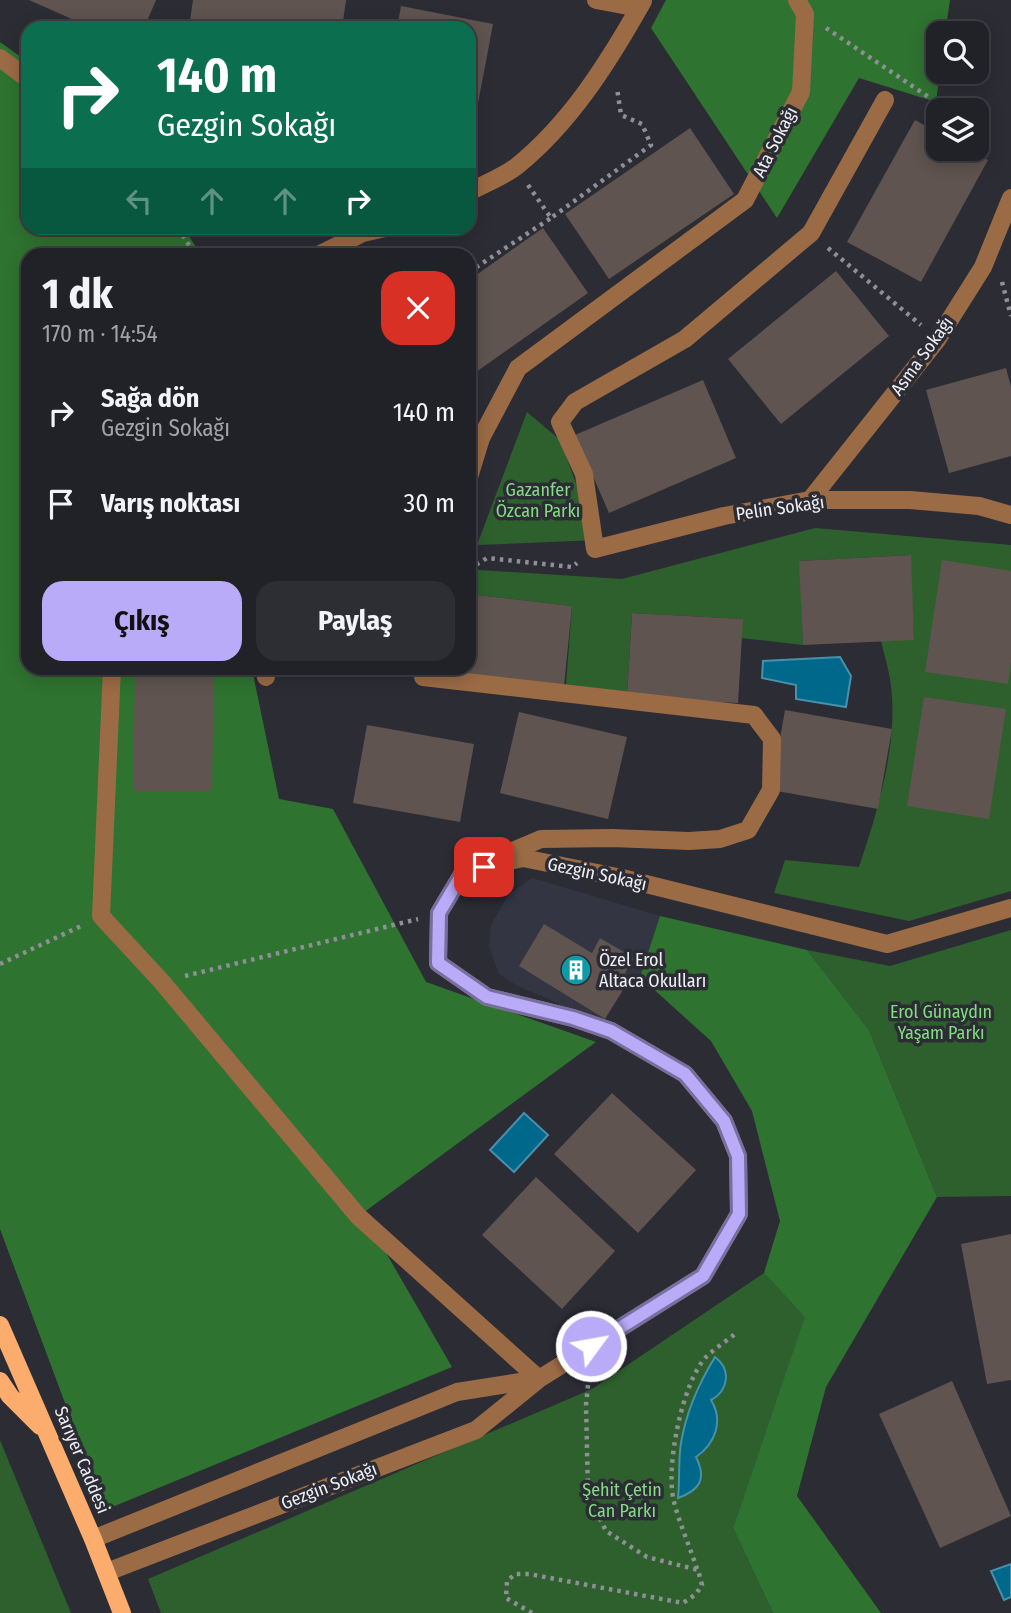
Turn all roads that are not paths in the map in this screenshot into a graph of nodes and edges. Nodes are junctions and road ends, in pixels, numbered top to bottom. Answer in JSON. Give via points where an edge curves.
{"nodes":[{"id":1,"x":596,"y":0,"type":"edge"},
{"id":2,"x":642,"y":4,"type":"edge"},
{"id":3,"x":801,"y":7,"type":"edge"},
{"id":4,"x":0,"y":58,"type":"edge"},
{"id":5,"x":21,"y":74,"type":"edge"},
{"id":6,"x":885,"y":100,"type":"dead end"},
{"id":7,"x":476,"y":188,"type":"edge"},
{"id":8,"x":1011,"y":198,"type":"edge"},
{"id":9,"x":359,"y":235,"type":"edge"},
{"id":10,"x":332,"y":248,"type":"edge"},
{"id":11,"x":476,"y":454,"type":"edge"},
{"id":12,"x":810,"y":500,"type":"junction"},
{"id":13,"x":1011,"y":515,"type":"edge"},
{"id":14,"x":112,"y":675,"type":"edge"},
{"id":15,"x":423,"y":677,"type":"dead end"},
{"id":16,"x":464,"y":871,"type":"junction"},
{"id":17,"x":1011,"y":908,"type":"edge"},
{"id":18,"x":0,"y":1325,"type":"edge"},
{"id":19,"x":539,"y":1379,"type":"junction"},
{"id":20,"x":0,"y":1381,"type":"edge"},
{"id":21,"x":47,"y":1433,"type":"junction"},
{"id":22,"x":93,"y":1539,"type":"junction"},
{"id":23,"x":107,"y":1572,"type":"junction"},
{"id":24,"x":122,"y":1613,"type":"edge"}],
"edges":[{"from":1,"to":2,"type":"street"},
{"from":2,"to":7,"type":"street","via":[[612,57],[565,119],[516,167]]},
{"from":3,"to":11,"type":"street","name":"Ata Sokağı","via":[[801,92],[745,200],[518,368]]},
{"from":4,"to":5,"type":"street"},
{"from":6,"to":12,"type":"street","name":"Pelin Sokağı","via":[[811,233],[685,338],[575,402],[560,422],[584,474],[595,550],[724,516]]},
{"from":8,"to":12,"type":"street","name":"Asma Sokağı","via":[[983,267],[937,340]]},
{"from":9,"to":10,"type":"street"},
{"from":12,"to":13,"type":"street","name":"Pelin Sokağı","via":[[910,500],[979,506]]},
{"from":14,"to":19,"type":"street","via":[[101,916],[358,1216]]},
{"from":15,"to":16,"type":"street","via":[[754,715],[772,739],[771,790],[748,831],[700,840],[541,839]]},
{"from":16,"to":17,"type":"street","name":"Gezgin Sokağı","via":[[523,858],[887,944]]},
{"from":16,"to":19,"type":"street","name":"Gezgin Sokağı","via":[[439,913],[438,963],[487,997],[611,1031],[685,1074],[724,1121],[738,1156],[739,1214],[703,1276]]},
{"from":18,"to":21,"type":"main road","name":"Sarıyer Caddesi"},
{"from":19,"to":22,"type":"street","name":"Gezgin Sokağı","via":[[457,1392]]},
{"from":19,"to":23,"type":"street","name":"Gezgin Sokağı","via":[[476,1430]]},
{"from":20,"to":21,"type":"main road"},
{"from":21,"to":22,"type":"main road","name":"Sarıyer Caddesi"},
{"from":22,"to":23,"type":"main road","name":"Sarıyer Caddesi"},
{"from":23,"to":24,"type":"main road","name":"Sarıyer Caddesi"}]}
